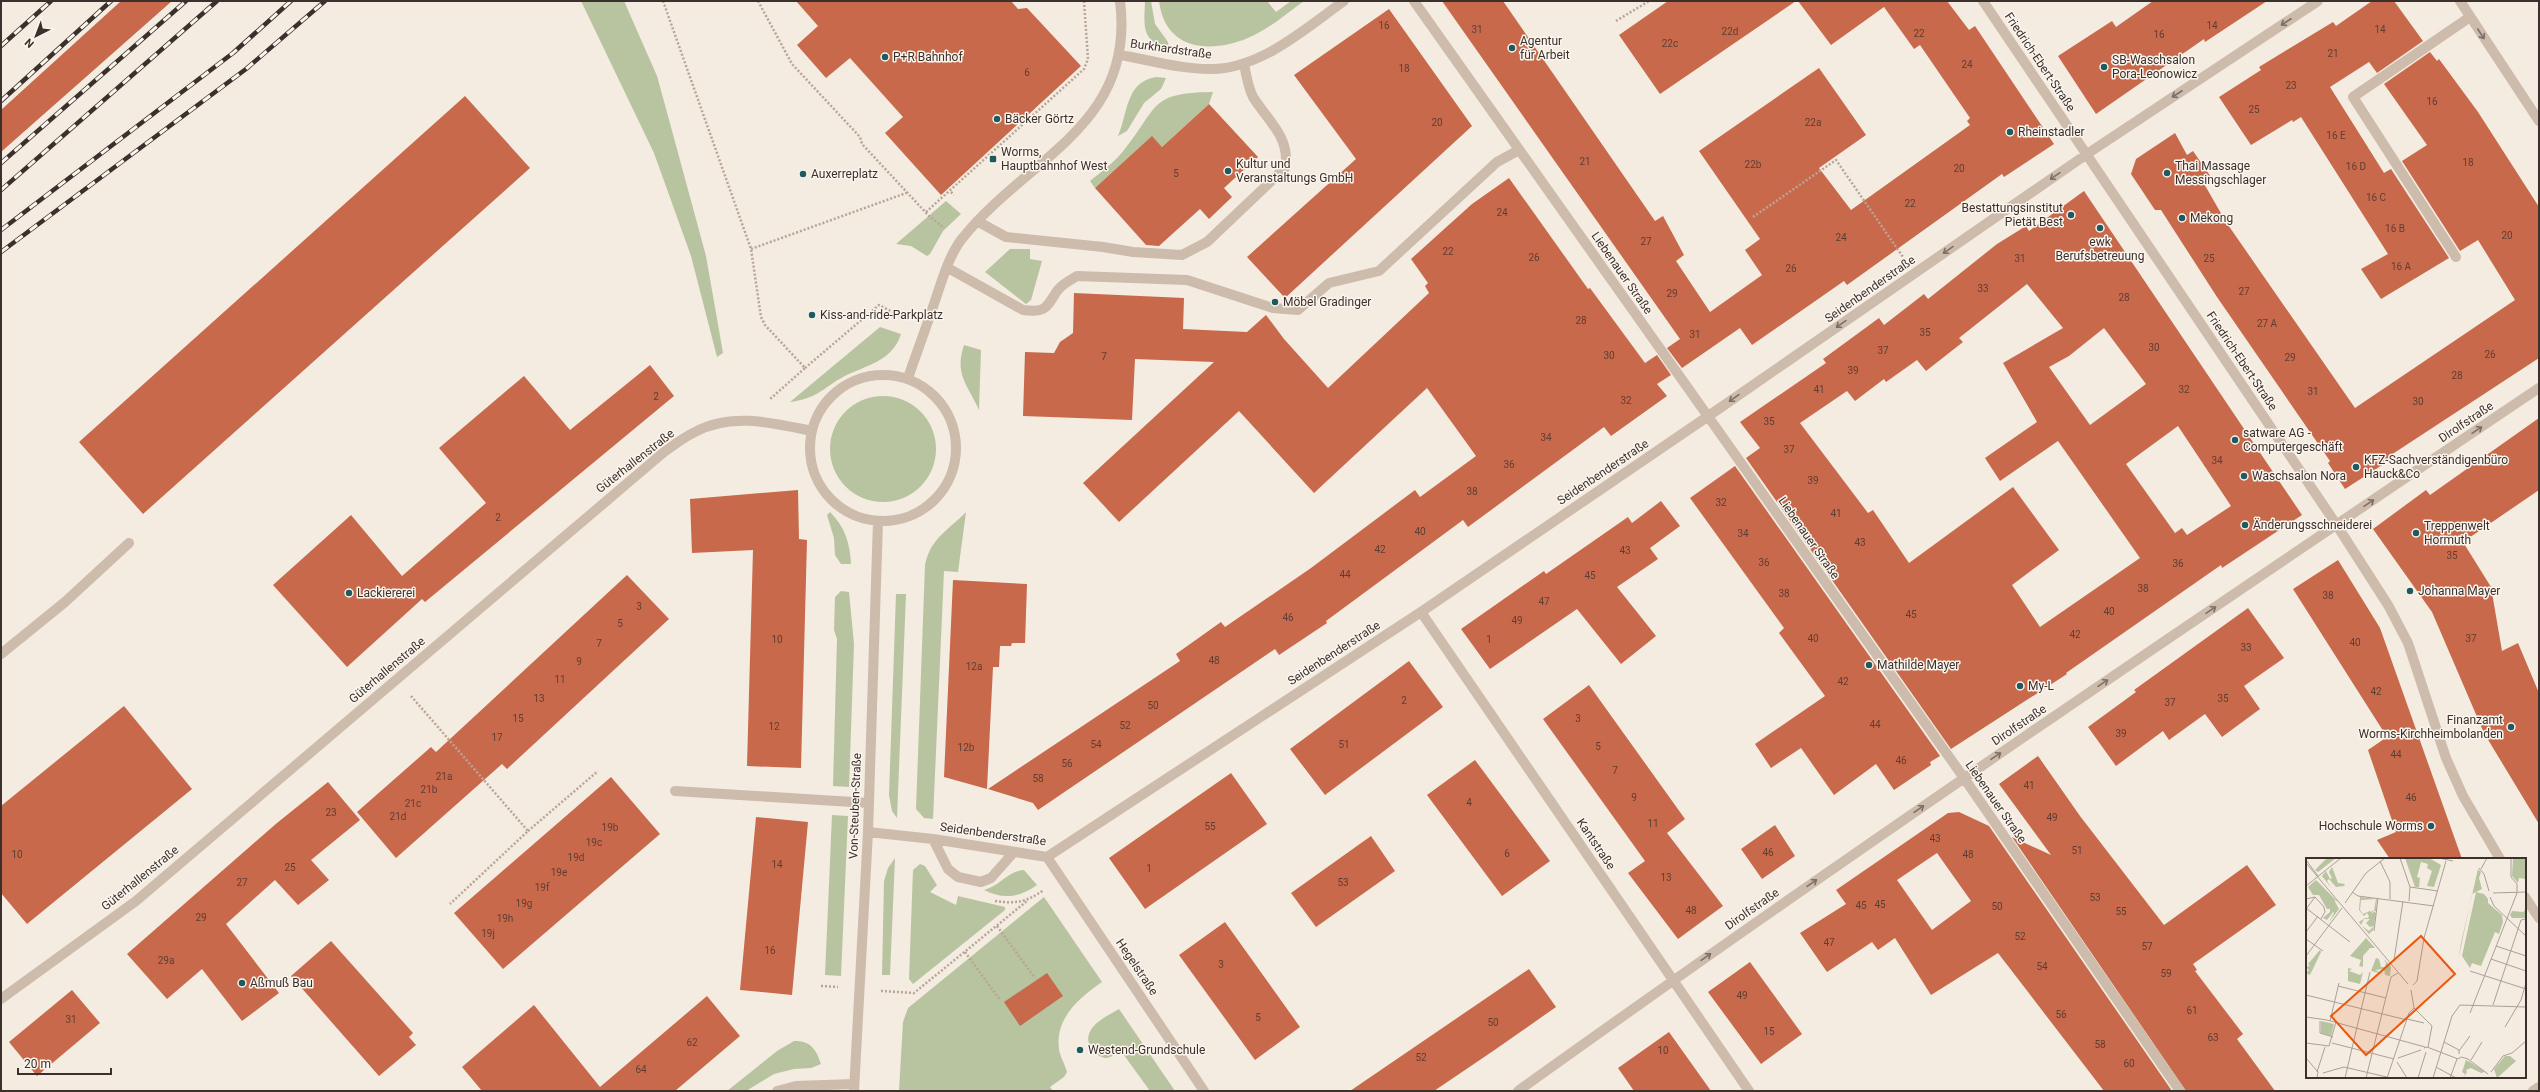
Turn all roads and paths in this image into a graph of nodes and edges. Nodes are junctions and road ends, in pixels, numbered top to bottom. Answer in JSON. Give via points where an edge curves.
{"nodes":[{"id":1,"x":663,"y":1,"type":"edge"},
{"id":2,"x":758,"y":1,"type":"edge"},
{"id":3,"x":1084,"y":1,"type":"edge"},
{"id":4,"x":1120,"y":1,"type":"edge"},
{"id":5,"x":1344,"y":1,"type":"edge"},
{"id":6,"x":1414,"y":1,"type":"edge"},
{"id":7,"x":1649,"y":1,"type":"edge"},
{"id":8,"x":1983,"y":1,"type":"edge"},
{"id":9,"x":2318,"y":1,"type":"edge"},
{"id":10,"x":2460,"y":1,"type":"edge"},
{"id":11,"x":2470,"y":17,"type":"junction"},
{"id":12,"x":1616,"y":21,"type":"dead end"},
{"id":13,"x":1120,"y":55,"type":"junction"},
{"id":14,"x":1244,"y":64,"type":"junction"},
{"id":15,"x":2539,"y":121,"type":"edge"},
{"id":16,"x":1519,"y":150,"type":"junction"},
{"id":17,"x":2087,"y":154,"type":"junction"},
{"id":18,"x":909,"y":192,"type":"junction"},
{"id":19,"x":950,"y":192,"type":"junction"},
{"id":20,"x":954,"y":195,"type":"dead end"},
{"id":21,"x":926,"y":212,"type":"junction"},
{"id":22,"x":1753,"y":217,"type":"dead end"},
{"id":23,"x":977,"y":221,"type":"junction"},
{"id":24,"x":960,"y":242,"type":"junction"},
{"id":25,"x":751,"y":249,"type":"junction"},
{"id":26,"x":2456,"y":257,"type":"dead end"},
{"id":27,"x":948,"y":268,"type":"junction"},
{"id":28,"x":1915,"y":273,"type":"junction"},
{"id":29,"x":904,"y":318,"type":"dead end"},
{"id":30,"x":805,"y":368,"type":"junction"},
{"id":31,"x":908,"y":378,"type":"junction"},
{"id":32,"x":2539,"y":388,"type":"edge"},
{"id":33,"x":1707,"y":417,"type":"junction"},
{"id":34,"x":764,"y":422,"type":"junction"},
{"id":35,"x":812,"y":431,"type":"junction"},
{"id":36,"x":878,"y":521,"type":"junction"},
{"id":37,"x":2336,"y":524,"type":"junction"},
{"id":38,"x":129,"y":543,"type":"dead end"},
{"id":39,"x":1421,"y":612,"type":"junction"},
{"id":40,"x":1,"y":654,"type":"edge"},
{"id":41,"x":396,"y":680,"type":"junction"},
{"id":42,"x":598,"y":771,"type":"dead end"},
{"id":43,"x":1964,"y":778,"type":"junction"},
{"id":44,"x":675,"y":791,"type":"dead end"},
{"id":45,"x":869,"y":803,"type":"junction"},
{"id":46,"x":528,"y":831,"type":"junction"},
{"id":47,"x":868,"y":832,"type":"junction"},
{"id":48,"x":933,"y":839,"type":"junction"},
{"id":49,"x":1014,"y":852,"type":"junction"},
{"id":50,"x":1047,"y":857,"type":"junction"},
{"id":51,"x":2499,"y":858,"type":"edge"},
{"id":52,"x":1061,"y":878,"type":"junction"},
{"id":53,"x":968,"y":879,"type":"junction"},
{"id":54,"x":2526,"y":898,"type":"edge"},
{"id":55,"x":1027,"y":901,"type":"junction"},
{"id":56,"x":450,"y":904,"type":"dead end"},
{"id":57,"x":2539,"y":918,"type":"edge"},
{"id":58,"x":997,"y":926,"type":"junction"},
{"id":59,"x":965,"y":952,"type":"junction"},
{"id":60,"x":1035,"y":978,"type":"dead end"},
{"id":61,"x":1674,"y":980,"type":"junction"},
{"id":62,"x":821,"y":986,"type":"dead end"},
{"id":63,"x":860,"y":988,"type":"junction"},
{"id":64,"x":1,"y":999,"type":"edge"},
{"id":65,"x":1000,"y":1000,"type":"dead end"},
{"id":66,"x":2539,"y":1087,"type":"edge"},
{"id":67,"x":854,"y":1088,"type":"edge"},
{"id":68,"x":777,"y":1091,"type":"edge"},
{"id":69,"x":1204,"y":1091,"type":"edge"},
{"id":70,"x":1518,"y":1091,"type":"edge"},
{"id":71,"x":1749,"y":1091,"type":"edge"},
{"id":72,"x":2180,"y":1091,"type":"edge"},
{"id":73,"x":2533,"y":1091,"type":"edge"}],
"edges":[{"from":1,"to":25,"type":"path"},
{"from":2,"to":18,"type":"path","via":[[792,64]]},
{"from":3,"to":19,"type":"path","via":[[1088,59],[1084,69]]},
{"from":4,"to":13,"type":"street"},
{"from":5,"to":14,"type":"street","name":"Burkhardstraße","via":[[1280,47]]},
{"from":6,"to":16,"type":"street","name":"Liebenauer Straße"},
{"from":7,"to":12,"type":"path"},
{"from":8,"to":17,"type":"street","name":"Friedrich-Ebert-Straße"},
{"from":9,"to":17,"type":"street","name":"Seidenbenderstraße","one_way":true},
{"from":10,"to":11,"type":"street"},
{"from":11,"to":15,"type":"street","one_way":true},
{"from":11,"to":26,"type":"street","via":[[2353,97]]},
{"from":13,"to":14,"type":"street","name":"Burkhardstraße","via":[[1196,68],[1213,69]]},
{"from":13,"to":23,"type":"street","via":[[1113,77],[1094,112]]},
{"from":14,"to":23,"type":"street","via":[[1252,95],[1282,137],[1286,148],[1285,168],[1207,242],[1182,255],[1133,252],[1006,236]]},
{"from":16,"to":27,"type":"street","via":[[1496,162],[1379,271],[1328,282],[1298,310],[1273,308],[1187,280],[1077,276],[1063,284],[1049,306],[1035,312],[1023,310]]},
{"from":16,"to":33,"type":"street","name":"Liebenauer Straße"},
{"from":17,"to":28,"type":"street","name":"Seidenbenderstraße","one_way":true},
{"from":17,"to":37,"type":"street","name":"Friedrich-Ebert-Straße"},
{"from":18,"to":21,"type":"path"},
{"from":18,"to":25,"type":"path"},
{"from":19,"to":20,"type":"path"},
{"from":19,"to":21,"type":"path"},
{"from":21,"to":24,"type":"path"},
{"from":22,"to":28,"type":"path","via":[[1836,160]]},
{"from":23,"to":24,"type":"street"},
{"from":24,"to":27,"type":"street"},
{"from":25,"to":30,"type":"path","via":[[761,317],[765,325]]},
{"from":27,"to":31,"type":"street"},
{"from":28,"to":33,"type":"street","name":"Seidenbenderstraße","one_way":true},
{"from":29,"to":30,"type":"path","via":[[879,305]]},
{"from":30,"to":34,"type":"path","via":[[766,402]]},
{"from":31,"to":35,"type":"street","via":[[879,375],[853,381],[842,387],[822,406]]},
{"from":31,"to":36,"type":"street","via":[[930,392],[948,414],[956,441],[953,469],[940,494],[931,504],[906,517]]},
{"from":37,"to":32,"type":"street","name":"Dirolfstraße","one_way":true},
{"from":33,"to":39,"type":"street","name":"Seidenbenderstraße"},
{"from":33,"to":43,"type":"street","name":"Liebenauer Straße"},
{"from":34,"to":35,"type":"street","name":"Güterhallenstraße"},
{"from":34,"to":41,"type":"street","name":"Güterhallenstraße","via":[[717,423],[695,431],[664,452]]},
{"from":35,"to":36,"type":"street","via":[[810,459],[814,473],[828,497],[851,514]]},
{"from":36,"to":45,"type":"street","name":"Von-Steuben-Straße"},
{"from":43,"to":37,"type":"street","name":"Dirolfstraße","one_way":true},
{"from":37,"to":51,"type":"street","name":"Friedrich-Ebert-Straße","via":[[2388,605],[2408,643],[2446,758],[2462,796]]},
{"from":38,"to":40,"type":"street","via":[[65,602]]},
{"from":39,"to":50,"type":"street","name":"Seidenbenderstraße"},
{"from":39,"to":61,"type":"street","name":"Kantstraße"},
{"from":41,"to":46,"type":"path"},
{"from":41,"to":64,"type":"street","name":"Güterhallenstraße","via":[[136,901]]},
{"from":42,"to":46,"type":"path"},
{"from":61,"to":43,"type":"street","name":"Dirolfstraße","one_way":true},
{"from":43,"to":72,"type":"street","name":"Liebenauer Straße"},
{"from":44,"to":45,"type":"street"},
{"from":45,"to":47,"type":"street","name":"Von-Steuben-Straße"},
{"from":46,"to":56,"type":"path"},
{"from":47,"to":48,"type":"street","name":"Seidenbenderstraße"},
{"from":47,"to":63,"type":"street","name":"Von-Steuben-Straße"},
{"from":48,"to":49,"type":"street","name":"Seidenbenderstraße"},
{"from":48,"to":53,"type":"street","via":[[948,869],[958,878]]},
{"from":49,"to":50,"type":"street","name":"Seidenbenderstraße"},
{"from":49,"to":53,"type":"street","via":[[991,878],[981,882]]},
{"from":50,"to":52,"type":"street","name":"Hegelstraße"},
{"from":52,"to":55,"type":"path"},
{"from":52,"to":69,"type":"street","name":"Hegelstraße"},
{"from":53,"to":55,"type":"path","via":[[974,889],[995,901]]},
{"from":54,"to":57,"type":"street"},
{"from":55,"to":58,"type":"path"},
{"from":58,"to":59,"type":"path"},
{"from":58,"to":60,"type":"path"},
{"from":59,"to":63,"type":"path","via":[[914,993]]},
{"from":59,"to":65,"type":"path"},
{"from":61,"to":70,"type":"street","name":"Dirolfstraße"},
{"from":61,"to":71,"type":"street","name":"Kantstraße"},
{"from":62,"to":63,"type":"path"},
{"from":63,"to":67,"type":"street","name":"Von-Steuben-Straße"},
{"from":66,"to":73,"type":"street"},
{"from":67,"to":68,"type":"street","via":[[796,1086]]}]}
